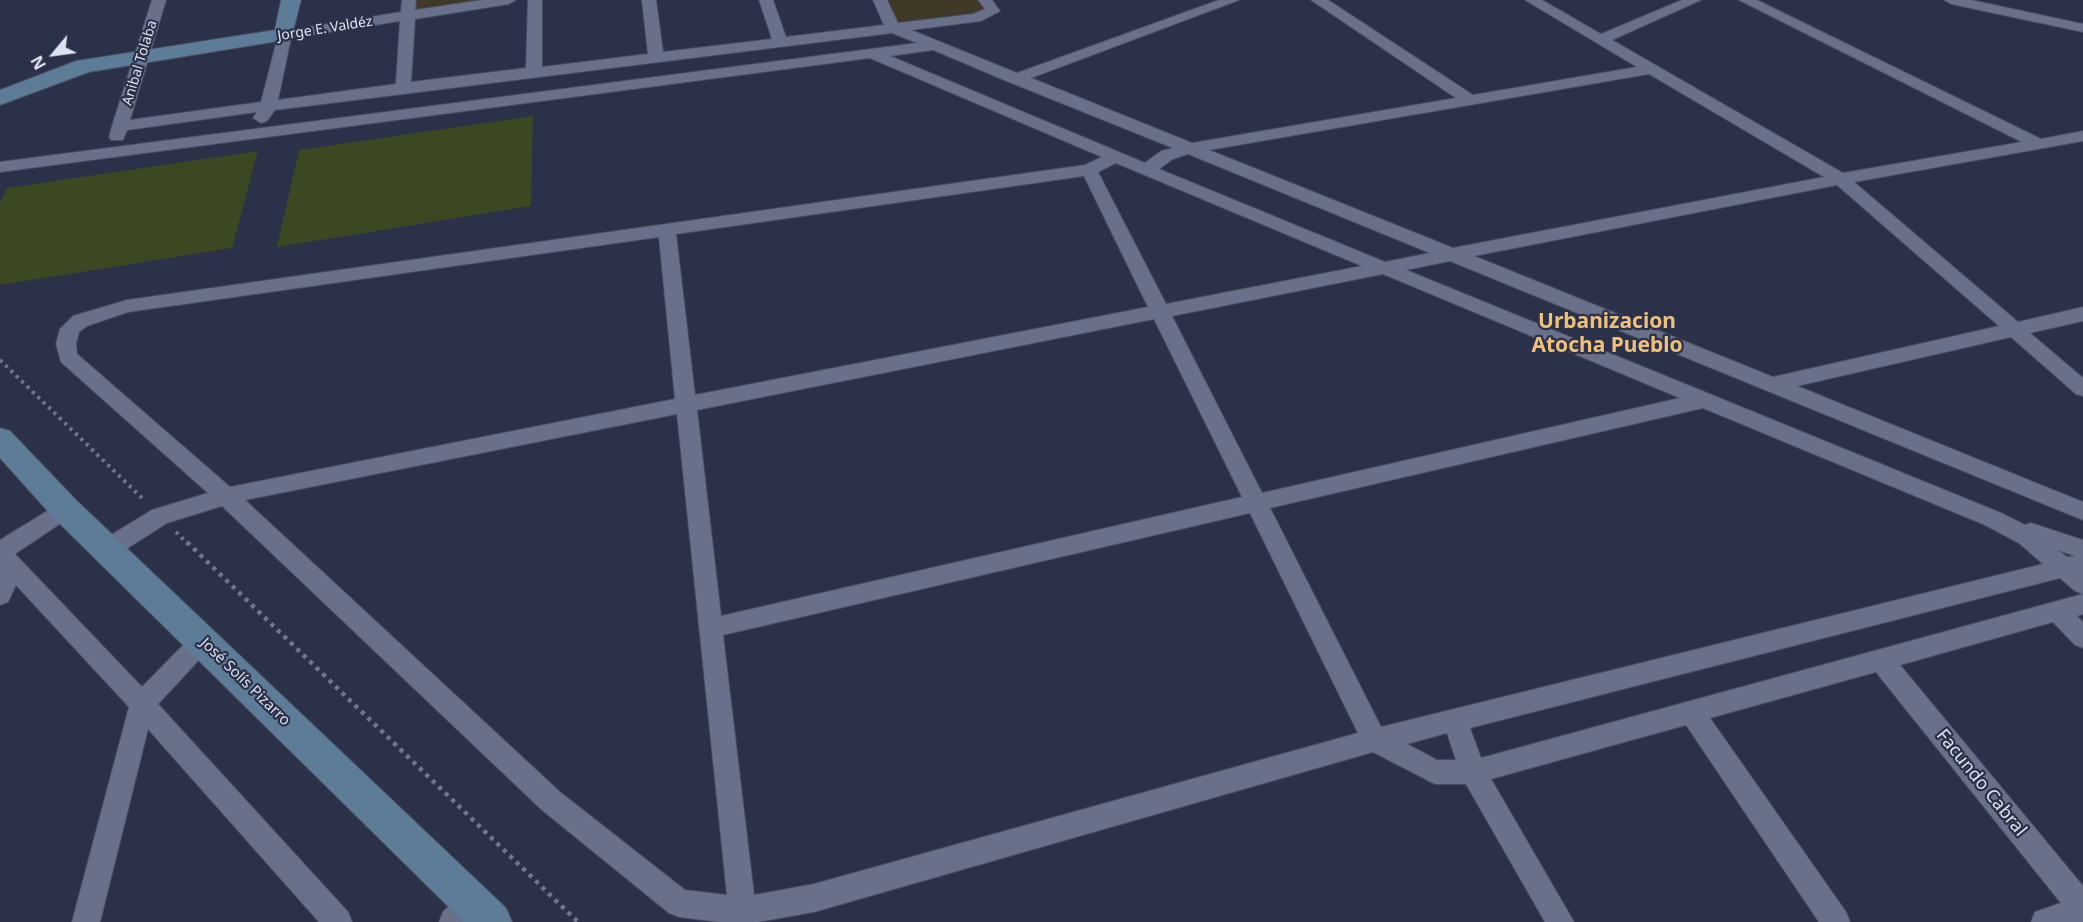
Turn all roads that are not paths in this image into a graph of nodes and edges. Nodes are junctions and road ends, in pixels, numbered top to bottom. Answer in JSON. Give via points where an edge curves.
{"nodes":[{"id":1,"x":159,"y":0,"type":"edge"},
{"id":2,"x":291,"y":0,"type":"edge"},
{"id":3,"x":409,"y":0,"type":"edge"},
{"id":4,"x":509,"y":0,"type":"edge"},
{"id":5,"x":535,"y":0,"type":"edge"},
{"id":6,"x":649,"y":0,"type":"edge"},
{"id":7,"x":766,"y":0,"type":"edge"},
{"id":8,"x":880,"y":0,"type":"edge"},
{"id":9,"x":985,"y":0,"type":"edge"},
{"id":10,"x":1232,"y":0,"type":"edge"},
{"id":11,"x":1318,"y":0,"type":"edge"},
{"id":12,"x":1532,"y":0,"type":"edge"},
{"id":13,"x":1694,"y":0,"type":"edge"},
{"id":14,"x":1746,"y":0,"type":"edge"},
{"id":15,"x":1951,"y":0,"type":"edge"},
{"id":16,"x":407,"y":16,"type":"junction"},
{"id":17,"x":893,"y":28,"type":"junction"},
{"id":18,"x":2083,"y":28,"type":"edge"},
{"id":19,"x":284,"y":35,"type":"junction"},
{"id":20,"x":1602,"y":39,"type":"junction"},
{"id":21,"x":780,"y":42,"type":"junction"},
{"id":22,"x":930,"y":45,"type":"junction"},
{"id":23,"x":873,"y":54,"type":"junction"},
{"id":24,"x":656,"y":57,"type":"junction"},
{"id":25,"x":141,"y":58,"type":"junction"},
{"id":26,"x":1653,"y":69,"type":"junction"},
{"id":27,"x":534,"y":72,"type":"junction"},
{"id":28,"x":1014,"y":79,"type":"junction"},
{"id":29,"x":403,"y":88,"type":"junction"},
{"id":30,"x":0,"y":98,"type":"edge"},
{"id":31,"x":1472,"y":101,"type":"junction"},
{"id":32,"x":268,"y":108,"type":"junction"},
{"id":33,"x":120,"y":126,"type":"junction"},
{"id":34,"x":249,"y":135,"type":"junction"},
{"id":35,"x":2083,"y":136,"type":"edge"},
{"id":36,"x":2037,"y":143,"type":"junction"},
{"id":37,"x":1187,"y":149,"type":"junction"},
{"id":38,"x":111,"y":154,"type":"junction"},
{"id":39,"x":1115,"y":157,"type":"junction"},
{"id":40,"x":0,"y":167,"type":"edge"},
{"id":41,"x":1089,"y":170,"type":"junction"},
{"id":42,"x":1147,"y":170,"type":"junction"},
{"id":43,"x":1840,"y":179,"type":"junction"},
{"id":44,"x":667,"y":231,"type":"junction"},
{"id":45,"x":1449,"y":255,"type":"junction"},
{"id":46,"x":1388,"y":267,"type":"junction"},
{"id":47,"x":1160,"y":311,"type":"junction"},
{"id":48,"x":2083,"y":314,"type":"edge"},
{"id":49,"x":2013,"y":329,"type":"junction"},
{"id":50,"x":1771,"y":385,"type":"junction"},
{"id":51,"x":2083,"y":389,"type":"edge"},
{"id":52,"x":1705,"y":400,"type":"junction"},
{"id":53,"x":686,"y":406,"type":"junction"},
{"id":54,"x":0,"y":439,"type":"edge"},
{"id":55,"x":226,"y":496,"type":"junction"},
{"id":56,"x":1256,"y":503,"type":"junction"},
{"id":57,"x":65,"y":509,"type":"junction"},
{"id":58,"x":2083,"y":511,"type":"edge"},
{"id":59,"x":1993,"y":519,"type":"junction"},
{"id":60,"x":109,"y":548,"type":"junction"},
{"id":61,"x":2083,"y":549,"type":"edge"},
{"id":62,"x":4,"y":558,"type":"edge"},
{"id":63,"x":2077,"y":571,"type":"edge"},
{"id":64,"x":0,"y":595,"type":"edge"},
{"id":65,"x":2083,"y":604,"type":"edge"},
{"id":66,"x":2057,"y":611,"type":"junction"},
{"id":67,"x":711,"y":628,"type":"junction"},
{"id":68,"x":2083,"y":638,"type":"edge"},
{"id":69,"x":202,"y":641,"type":"junction"},
{"id":70,"x":1880,"y":659,"type":"junction"},
{"id":71,"x":142,"y":704,"type":"junction"},
{"id":72,"x":1692,"y":712,"type":"junction"},
{"id":73,"x":1455,"y":720,"type":"junction"},
{"id":74,"x":1375,"y":740,"type":"junction"},
{"id":75,"x":1473,"y":772,"type":"junction"},
{"id":76,"x":2083,"y":908,"type":"edge"},
{"id":77,"x":742,"y":911,"type":"junction"},
{"id":78,"x":472,"y":916,"type":"edge"},
{"id":79,"x":86,"y":922,"type":"edge"},
{"id":80,"x":338,"y":922,"type":"edge"},
{"id":81,"x":1560,"y":922,"type":"edge"},
{"id":82,"x":1836,"y":922,"type":"edge"},
{"id":83,"x":2045,"y":922,"type":"edge"}],
"edges":[{"from":1,"to":25,"type":"street","name":"Anibal Tolaba"},
{"from":2,"to":19,"type":"main road"},
{"from":3,"to":16,"type":"street"},
{"from":4,"to":16,"type":"street","name":"Jorge E. Valdéz"},
{"from":5,"to":27,"type":"street"},
{"from":6,"to":24,"type":"street"},
{"from":7,"to":21,"type":"street"},
{"from":8,"to":17,"type":"street"},
{"from":9,"to":17,"type":"street","via":[[993,11],[988,15]]},
{"from":10,"to":28,"type":"street"},
{"from":11,"to":31,"type":"street"},
{"from":12,"to":20,"type":"street"},
{"from":13,"to":20,"type":"street"},
{"from":14,"to":36,"type":"street"},
{"from":15,"to":18,"type":"street"},
{"from":16,"to":19,"type":"street","name":"Jorge E. Valdéz"},
{"from":16,"to":29,"type":"street"},
{"from":17,"to":21,"type":"street"},
{"from":17,"to":22,"type":"street"},
{"from":19,"to":25,"type":"main road","name":"Jorge E. Valdéz"},
{"from":19,"to":32,"type":"street"},
{"from":20,"to":26,"type":"street"},
{"from":21,"to":24,"type":"street"},
{"from":22,"to":23,"type":"street"},
{"from":22,"to":28,"type":"street"},
{"from":23,"to":34,"type":"street"},
{"from":23,"to":39,"type":"street"},
{"from":24,"to":27,"type":"street"},
{"from":25,"to":30,"type":"main road","name":"Jorge E. Valdéz","via":[[84,66]]},
{"from":25,"to":33,"type":"street","name":"Anibal Tolaba"},
{"from":26,"to":31,"type":"street"},
{"from":26,"to":43,"type":"street"},
{"from":27,"to":29,"type":"street"},
{"from":28,"to":37,"type":"street"},
{"from":29,"to":32,"type":"street"},
{"from":31,"to":37,"type":"street"},
{"from":32,"to":33,"type":"street"},
{"from":32,"to":34,"type":"street"},
{"from":33,"to":38,"type":"street","name":"Anibal Tolaba"},
{"from":34,"to":38,"type":"street"},
{"from":35,"to":36,"type":"street"},
{"from":36,"to":43,"type":"street"},
{"from":37,"to":42,"type":"street","via":[[1167,155]]},
{"from":37,"to":45,"type":"street"},
{"from":38,"to":40,"type":"street"},
{"from":39,"to":41,"type":"street"},
{"from":39,"to":42,"type":"street"},
{"from":41,"to":44,"type":"street"},
{"from":41,"to":47,"type":"street"},
{"from":42,"to":46,"type":"street"},
{"from":43,"to":45,"type":"street"},
{"from":43,"to":49,"type":"street"},
{"from":44,"to":53,"type":"street"},
{"from":44,"to":55,"type":"street","via":[[127,306],[80,321],[70,329],[68,357]]},
{"from":45,"to":46,"type":"street"},
{"from":45,"to":50,"type":"street"},
{"from":46,"to":47,"type":"street"},
{"from":46,"to":52,"type":"street"},
{"from":47,"to":53,"type":"street"},
{"from":47,"to":56,"type":"street"},
{"from":48,"to":49,"type":"street"},
{"from":49,"to":50,"type":"street"},
{"from":49,"to":51,"type":"street"},
{"from":50,"to":58,"type":"street"},
{"from":52,"to":56,"type":"street"},
{"from":52,"to":59,"type":"street"},
{"from":53,"to":55,"type":"street"},
{"from":53,"to":67,"type":"street"},
{"from":54,"to":57,"type":"main road","name":"José Solís Pizarro"},
{"from":55,"to":60,"type":"street","via":[[160,516]]},
{"from":55,"to":77,"type":"street","via":[[551,801],[679,903]]},
{"from":56,"to":67,"type":"street"},
{"from":56,"to":74,"type":"street"},
{"from":57,"to":60,"type":"main road","name":"José Solís Pizarro"},
{"from":57,"to":62,"type":"street"},
{"from":59,"to":61,"type":"street"},
{"from":59,"to":63,"type":"street"},
{"from":60,"to":69,"type":"main road","name":"José Solís Pizarro"},
{"from":62,"to":64,"type":"street"},
{"from":62,"to":71,"type":"street"},
{"from":63,"to":73,"type":"street"},
{"from":65,"to":66,"type":"street"},
{"from":66,"to":68,"type":"street"},
{"from":66,"to":70,"type":"street"},
{"from":67,"to":77,"type":"street"},
{"from":69,"to":71,"type":"street"},
{"from":69,"to":78,"type":"main road","name":"José Solís Pizarro"},
{"from":70,"to":72,"type":"street"},
{"from":70,"to":76,"type":"street","name":"Facundo Cabral"},
{"from":71,"to":79,"type":"street"},
{"from":71,"to":80,"type":"street"},
{"from":72,"to":75,"type":"street"},
{"from":72,"to":82,"type":"street"},
{"from":73,"to":74,"type":"street"},
{"from":73,"to":75,"type":"street"},
{"from":74,"to":75,"type":"street","via":[[1435,772]]},
{"from":74,"to":77,"type":"street","via":[[814,898]]},
{"from":75,"to":81,"type":"street"},
{"from":76,"to":83,"type":"street"}]}
